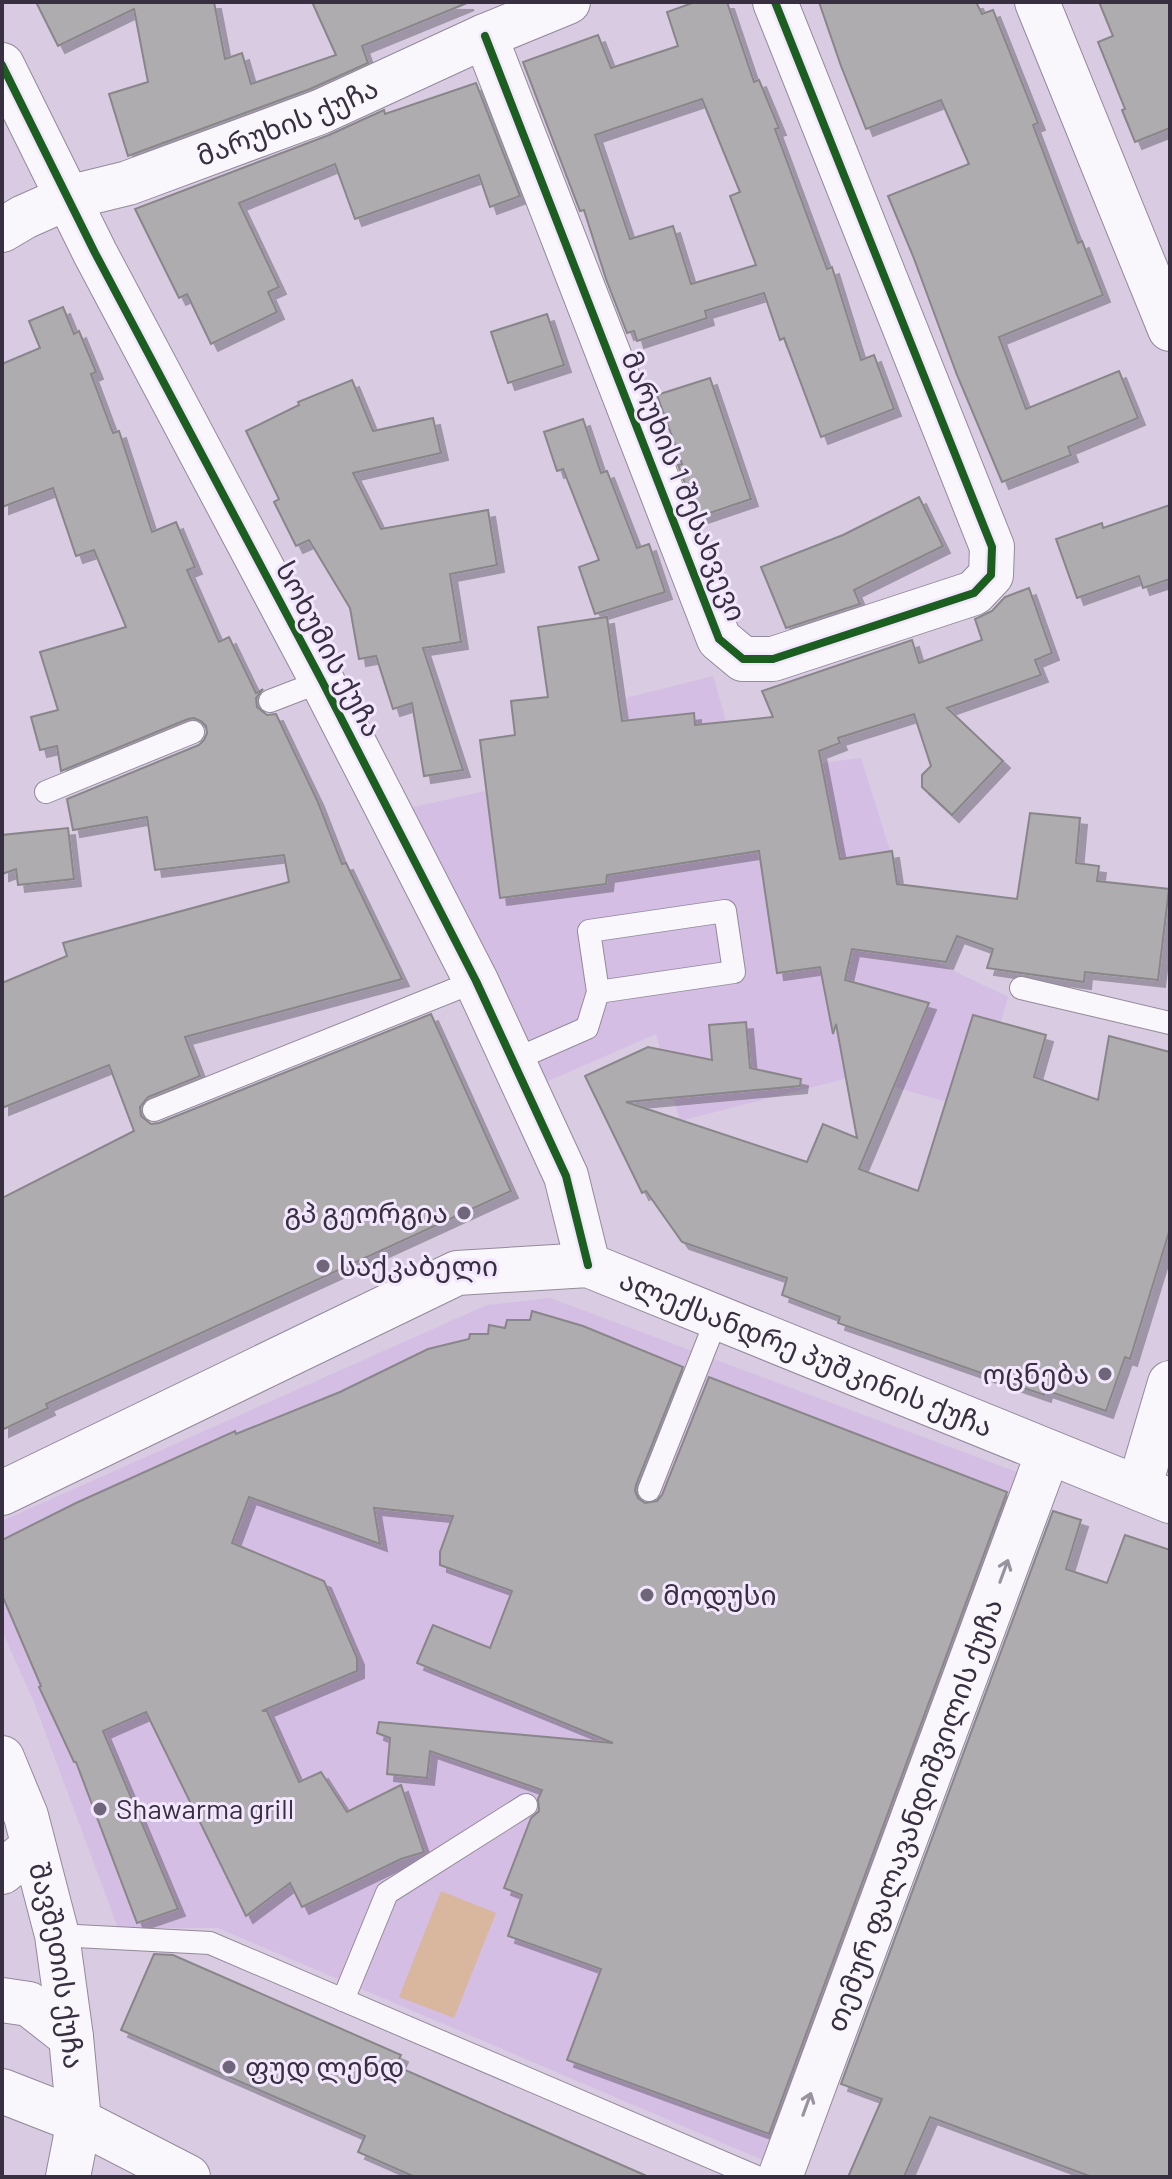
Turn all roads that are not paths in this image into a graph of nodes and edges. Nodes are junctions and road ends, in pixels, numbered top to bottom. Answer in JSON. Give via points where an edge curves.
{"nodes":[{"id":1,"x":568,"y":2,"type":"edge"},
{"id":2,"x":775,"y":2,"type":"edge"},
{"id":3,"x":1037,"y":2,"type":"edge"},
{"id":4,"x":485,"y":36,"type":"junction"},
{"id":5,"x":2,"y":65,"type":"edge"},
{"id":6,"x":67,"y":198,"type":"junction"},
{"id":7,"x":2,"y":230,"type":"edge"},
{"id":8,"x":1170,"y":329,"type":"edge"},
{"id":9,"x":322,"y":681,"type":"junction"},
{"id":10,"x":270,"y":701,"type":"dead end"},
{"id":11,"x":193,"y":732,"type":"dead end"},
{"id":12,"x":46,"y":792,"type":"dead end"},
{"id":13,"x":476,"y":981,"type":"junction"},
{"id":14,"x":1021,"y":988,"type":"dead end"},
{"id":15,"x":598,"y":992,"type":"junction"},
{"id":16,"x":1170,"y":1023,"type":"edge"},
{"id":17,"x":514,"y":1060,"type":"junction"},
{"id":18,"x":154,"y":1110,"type":"dead end"},
{"id":19,"x":588,"y":1265,"type":"junction"},
{"id":20,"x":717,"y":1318,"type":"junction"},
{"id":21,"x":1170,"y":1383,"type":"edge"},
{"id":22,"x":1048,"y":1453,"type":"junction"},
{"id":23,"x":649,"y":1490,"type":"dead end"},
{"id":24,"x":2,"y":1493,"type":"edge"},
{"id":25,"x":1155,"y":1494,"type":"edge"},
{"id":26,"x":2,"y":1758,"type":"edge"},
{"id":27,"x":526,"y":1805,"type":"dead end"},
{"id":28,"x":18,"y":1859,"type":"edge"},
{"id":29,"x":57,"y":1935,"type":"junction"},
{"id":30,"x":2,"y":2000,"type":"edge"},
{"id":31,"x":343,"y":2000,"type":"junction"},
{"id":32,"x":71,"y":2037,"type":"junction"},
{"id":33,"x":2,"y":2091,"type":"edge"},
{"id":34,"x":79,"y":2121,"type":"junction"},
{"id":35,"x":68,"y":2177,"type":"edge"},
{"id":36,"x":188,"y":2177,"type":"edge"},
{"id":37,"x":757,"y":2177,"type":"edge"},
{"id":38,"x":780,"y":2177,"type":"edge"}],
"edges":[{"from":1,"to":4,"type":"street","name":"მარუხის ქუჩა"},
{"from":2,"to":4,"type":"street","name":"მარუხის 1 შესახვევი","via":[[992,547],[991,575],[974,593],[773,659],[743,659],[719,639]]},
{"from":3,"to":8,"type":"street"},
{"from":4,"to":6,"type":"street","name":"მარუხის ქუჩა","via":[[320,112],[128,183]]},
{"from":5,"to":6,"type":"street","name":"სოხუმის ქუჩა"},
{"from":6,"to":7,"type":"street","name":"მარუხის ქუჩა"},
{"from":6,"to":9,"type":"street","name":"სოხუმის ქუჩა"},
{"from":9,"to":10,"type":"lane"},
{"from":9,"to":13,"type":"street","name":"სოხუმის ქუჩა"},
{"from":11,"to":12,"type":"lane"},
{"from":13,"to":17,"type":"street","name":"სოხუმის ქუჩა"},
{"from":13,"to":18,"type":"lane"},
{"from":14,"to":16,"type":"lane"},
{"from":15,"to":15,"type":"lane","via":[[589,931],[725,911],[734,972]]},
{"from":15,"to":17,"type":"lane","via":[[587,1028]]},
{"from":17,"to":19,"type":"street","name":"სოხუმის ქუჩა","via":[[566,1176]]},
{"from":19,"to":20,"type":"street","name":"ალექსანდრე პუშკინის ქუჩა"},
{"from":19,"to":24,"type":"street","name":"ალექსანდრე პუშკინის ქუჩა","via":[[457,1273]]},
{"from":20,"to":22,"type":"street","name":"ალექსანდრე პუშკინის ქუჩა"},
{"from":20,"to":23,"type":"lane"},
{"from":21,"to":25,"type":"street"},
{"from":22,"to":25,"type":"street","name":"ალექსანდრე პუშკინის ქუჩა"},
{"from":38,"to":22,"type":"street","name":"თემურ ფალავანდიშვილის ქუჩა","one_way":true},
{"from":26,"to":28,"type":"street","name":"შავშეთის ქუჩა","via":[[26,1816]]},
{"from":27,"to":31,"type":"lane","via":[[387,1893]]},
{"from":28,"to":29,"type":"street","name":"შავშეთის ქუჩა"},
{"from":29,"to":31,"type":"lane","via":[[210,1943]]},
{"from":29,"to":32,"type":"street","name":"შავშეთის ქუჩა"},
{"from":30,"to":32,"type":"street","via":[[29,2004]]},
{"from":31,"to":37,"type":"lane"},
{"from":32,"to":34,"type":"street","name":"შავშეთის ქუჩა"},
{"from":33,"to":34,"type":"street"},
{"from":34,"to":35,"type":"street","name":"შავშეთის ქუჩა"},
{"from":34,"to":36,"type":"street"}]}
